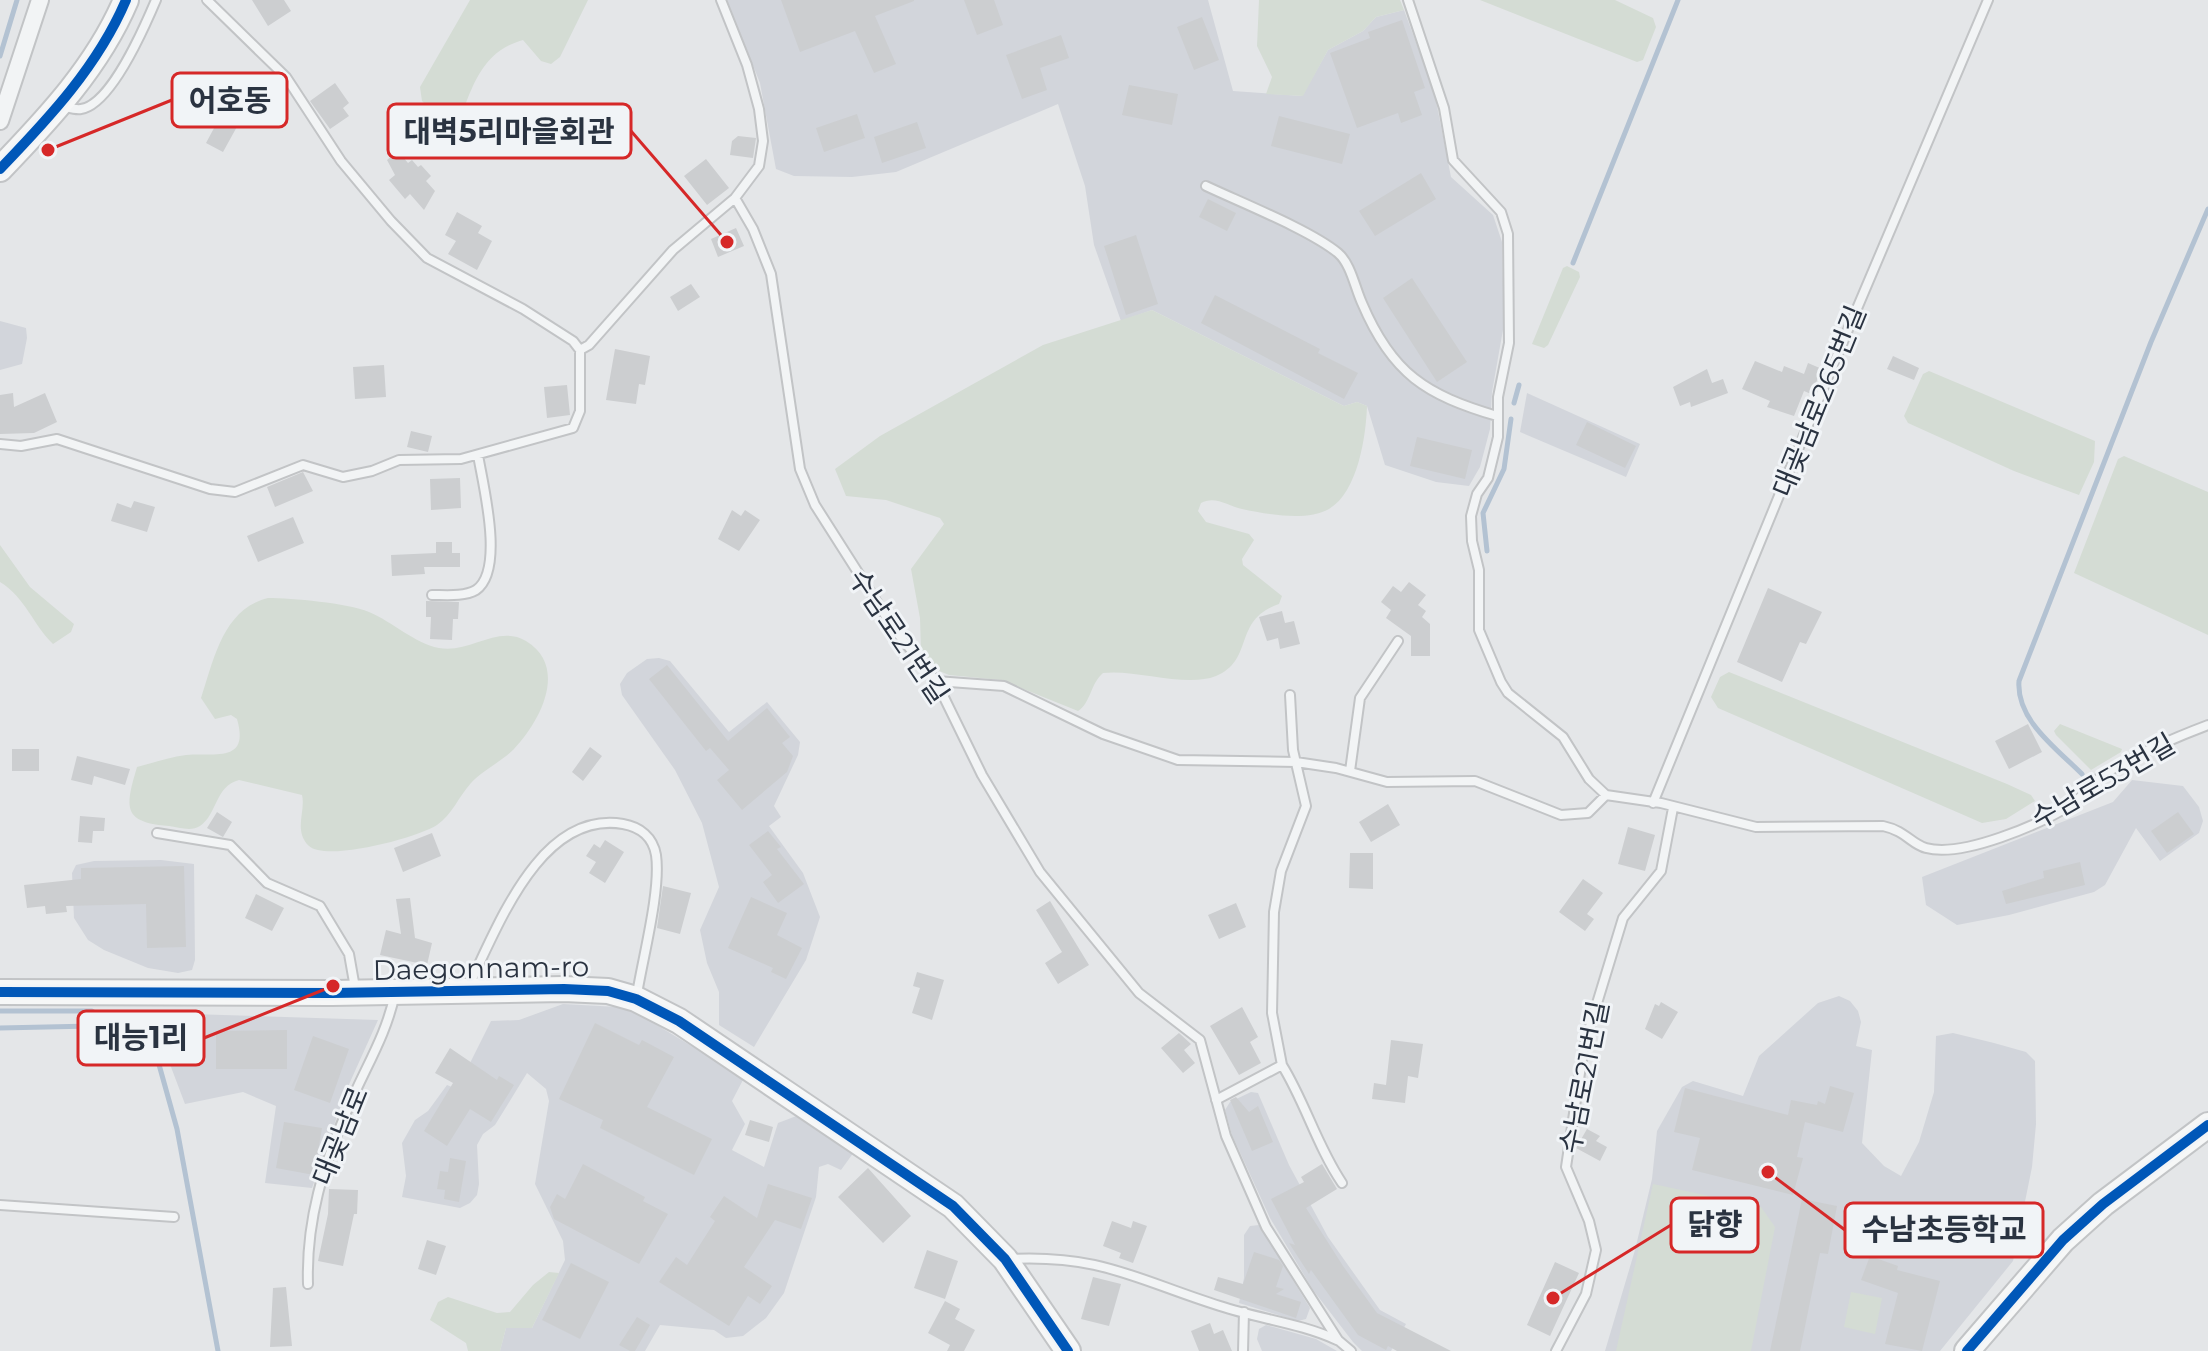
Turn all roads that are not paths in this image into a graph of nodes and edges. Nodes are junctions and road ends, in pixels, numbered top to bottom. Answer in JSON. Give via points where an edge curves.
{"nodes":[{"id":1,"x":40,"y":0,"type":"edge"},
{"id":2,"x":126,"y":0,"type":"edge"},
{"id":3,"x":156,"y":0,"type":"edge"},
{"id":4,"x":207,"y":0,"type":"edge"},
{"id":5,"x":721,"y":0,"type":"edge"},
{"id":6,"x":1408,"y":0,"type":"edge"},
{"id":7,"x":1988,"y":0,"type":"edge"},
{"id":8,"x":59,"y":105,"type":"junction"},
{"id":9,"x":0,"y":121,"type":"edge"},
{"id":10,"x":0,"y":169,"type":"edge"},
{"id":11,"x":1206,"y":186,"type":"dead end"},
{"id":12,"x":735,"y":198,"type":"junction"},
{"id":13,"x":580,"y":350,"type":"junction"},
{"id":14,"x":1497,"y":416,"type":"junction"},
{"id":15,"x":0,"y":444,"type":"edge"},
{"id":16,"x":478,"y":455,"type":"junction"},
{"id":17,"x":432,"y":595,"type":"dead end"},
{"id":18,"x":1398,"y":641,"type":"dead end"},
{"id":19,"x":936,"y":681,"type":"junction"},
{"id":20,"x":1290,"y":695,"type":"dead end"},
{"id":21,"x":2208,"y":725,"type":"edge"},
{"id":22,"x":1296,"y":762,"type":"junction"},
{"id":23,"x":1350,"y":771,"type":"junction"},
{"id":24,"x":1606,"y":795,"type":"junction"},
{"id":25,"x":1653,"y":803,"type":"junction"},
{"id":26,"x":1673,"y":808,"type":"junction"},
{"id":27,"x":157,"y":833,"type":"dead end"},
{"id":28,"x":466,"y":991,"type":"junction"},
{"id":29,"x":0,"y":992,"type":"edge"},
{"id":30,"x":396,"y":992,"type":"junction"},
{"id":31,"x":355,"y":993,"type":"junction"},
{"id":32,"x":636,"y":999,"type":"junction"},
{"id":33,"x":1282,"y":1065,"type":"junction"},
{"id":34,"x":1216,"y":1100,"type":"junction"},
{"id":35,"x":2208,"y":1125,"type":"edge"},
{"id":36,"x":1342,"y":1183,"type":"dead end"},
{"id":37,"x":0,"y":1205,"type":"edge"},
{"id":38,"x":174,"y":1217,"type":"dead end"},
{"id":39,"x":1005,"y":1259,"type":"junction"},
{"id":40,"x":308,"y":1284,"type":"dead end"},
{"id":41,"x":1244,"y":1312,"type":"junction"},
{"id":42,"x":1338,"y":1340,"type":"junction"},
{"id":43,"x":1068,"y":1351,"type":"edge"},
{"id":44,"x":1243,"y":1351,"type":"edge"},
{"id":45,"x":1351,"y":1351,"type":"edge"},
{"id":46,"x":1556,"y":1351,"type":"edge"},
{"id":47,"x":1967,"y":1351,"type":"edge"}],
"edges":[{"from":1,"to":9,"type":"street"},
{"from":2,"to":8,"type":"street","via":[[92,64]]},
{"from":3,"to":8,"type":"lane","via":[[106,90],[80,109]]},
{"from":4,"to":13,"type":"lane","via":[[286,77],[341,161],[427,258],[560,331]]},
{"from":5,"to":12,"type":"lane","via":[[752,80],[763,141],[759,166]]},
{"from":6,"to":14,"type":"lane","via":[[1444,108],[1453,160],[1501,212],[1508,234],[1509,343]]},
{"from":7,"to":25,"type":"lane","name":"대곶남로265번길"},
{"from":8,"to":10,"type":"street"},
{"from":11,"to":14,"type":"lane","via":[[1341,255],[1380,339],[1396,361],[1448,402]]},
{"from":12,"to":13,"type":"lane","via":[[673,250]]},
{"from":12,"to":19,"type":"lane","name":"수남로21번길","via":[[771,274],[800,469],[815,505],[894,629]]},
{"from":13,"to":16,"type":"lane","via":[[580,411],[573,428]]},
{"from":14,"to":24,"type":"lane","via":[[1495,455],[1471,516],[1479,570],[1479,630],[1508,693],[1554,727]]},
{"from":15,"to":16,"type":"lane","via":[[57,439],[210,489],[235,492],[303,465],[343,477],[399,460]]},
{"from":16,"to":17,"type":"lane","via":[[490,534],[486,576],[478,589],[467,593]]},
{"from":18,"to":23,"type":"lane","via":[[1360,698]]},
{"from":19,"to":22,"type":"lane","via":[[1013,689],[1103,734],[1178,760]]},
{"from":19,"to":34,"type":"lane","name":"수남로21번길","via":[[982,775],[1040,872],[1139,993],[1200,1040]]},
{"from":20,"to":22,"type":"lane"},
{"from":21,"to":26,"type":"lane","name":"수남로53번길","via":[[2152,747],[2100,777],[2073,804],[1962,849],[1925,848],[1900,830],[1883,826],[1756,827]]},
{"from":22,"to":23,"type":"lane"},
{"from":22,"to":33,"type":"lane","via":[[1306,806],[1281,871],[1271,946],[1272,1013]]},
{"from":23,"to":24,"type":"lane","via":[[1387,782],[1475,781],[1561,815],[1588,813]]},
{"from":24,"to":25,"type":"lane"},
{"from":25,"to":26,"type":"lane"},
{"from":26,"to":46,"type":"lane","name":"수남로21번길","via":[[1661,871],[1623,918],[1584,1046],[1566,1167],[1596,1250],[1586,1294]]},
{"from":27,"to":31,"type":"lane","via":[[230,845],[267,883],[320,906],[349,954]]},
{"from":28,"to":30,"type":"street","name":"Daegonnam-ro"},
{"from":28,"to":32,"type":"street","name":"Daegonnam-ro","via":[[608,991]]},
{"from":28,"to":32,"type":"lane","via":[[531,867],[569,835],[607,822],[645,833],[656,855]]},
{"from":29,"to":31,"type":"street","name":"Daegonnam-ro"},
{"from":30,"to":31,"type":"street","name":"Daegonnam-ro"},
{"from":30,"to":40,"type":"lane","name":"대곶남로","via":[[387,1029],[348,1107],[312,1209],[306,1244]]},
{"from":32,"to":39,"type":"street","name":"Daegonnam-ro","via":[[679,1021],[953,1206]]},
{"from":33,"to":34,"type":"lane"},
{"from":33,"to":36,"type":"lane","via":[[1317,1143]]},
{"from":34,"to":42,"type":"lane","name":"수남로21번길","via":[[1266,1227]]},
{"from":35,"to":47,"type":"street","via":[[2063,1240]]},
{"from":37,"to":38,"type":"lane"},
{"from":39,"to":41,"type":"lane","via":[[1054,1256],[1103,1264]]},
{"from":39,"to":43,"type":"street","name":"Daegonnam-ro"},
{"from":41,"to":42,"type":"lane"},
{"from":41,"to":44,"type":"lane"},
{"from":42,"to":45,"type":"lane","name":"수남로21번길"}]}
